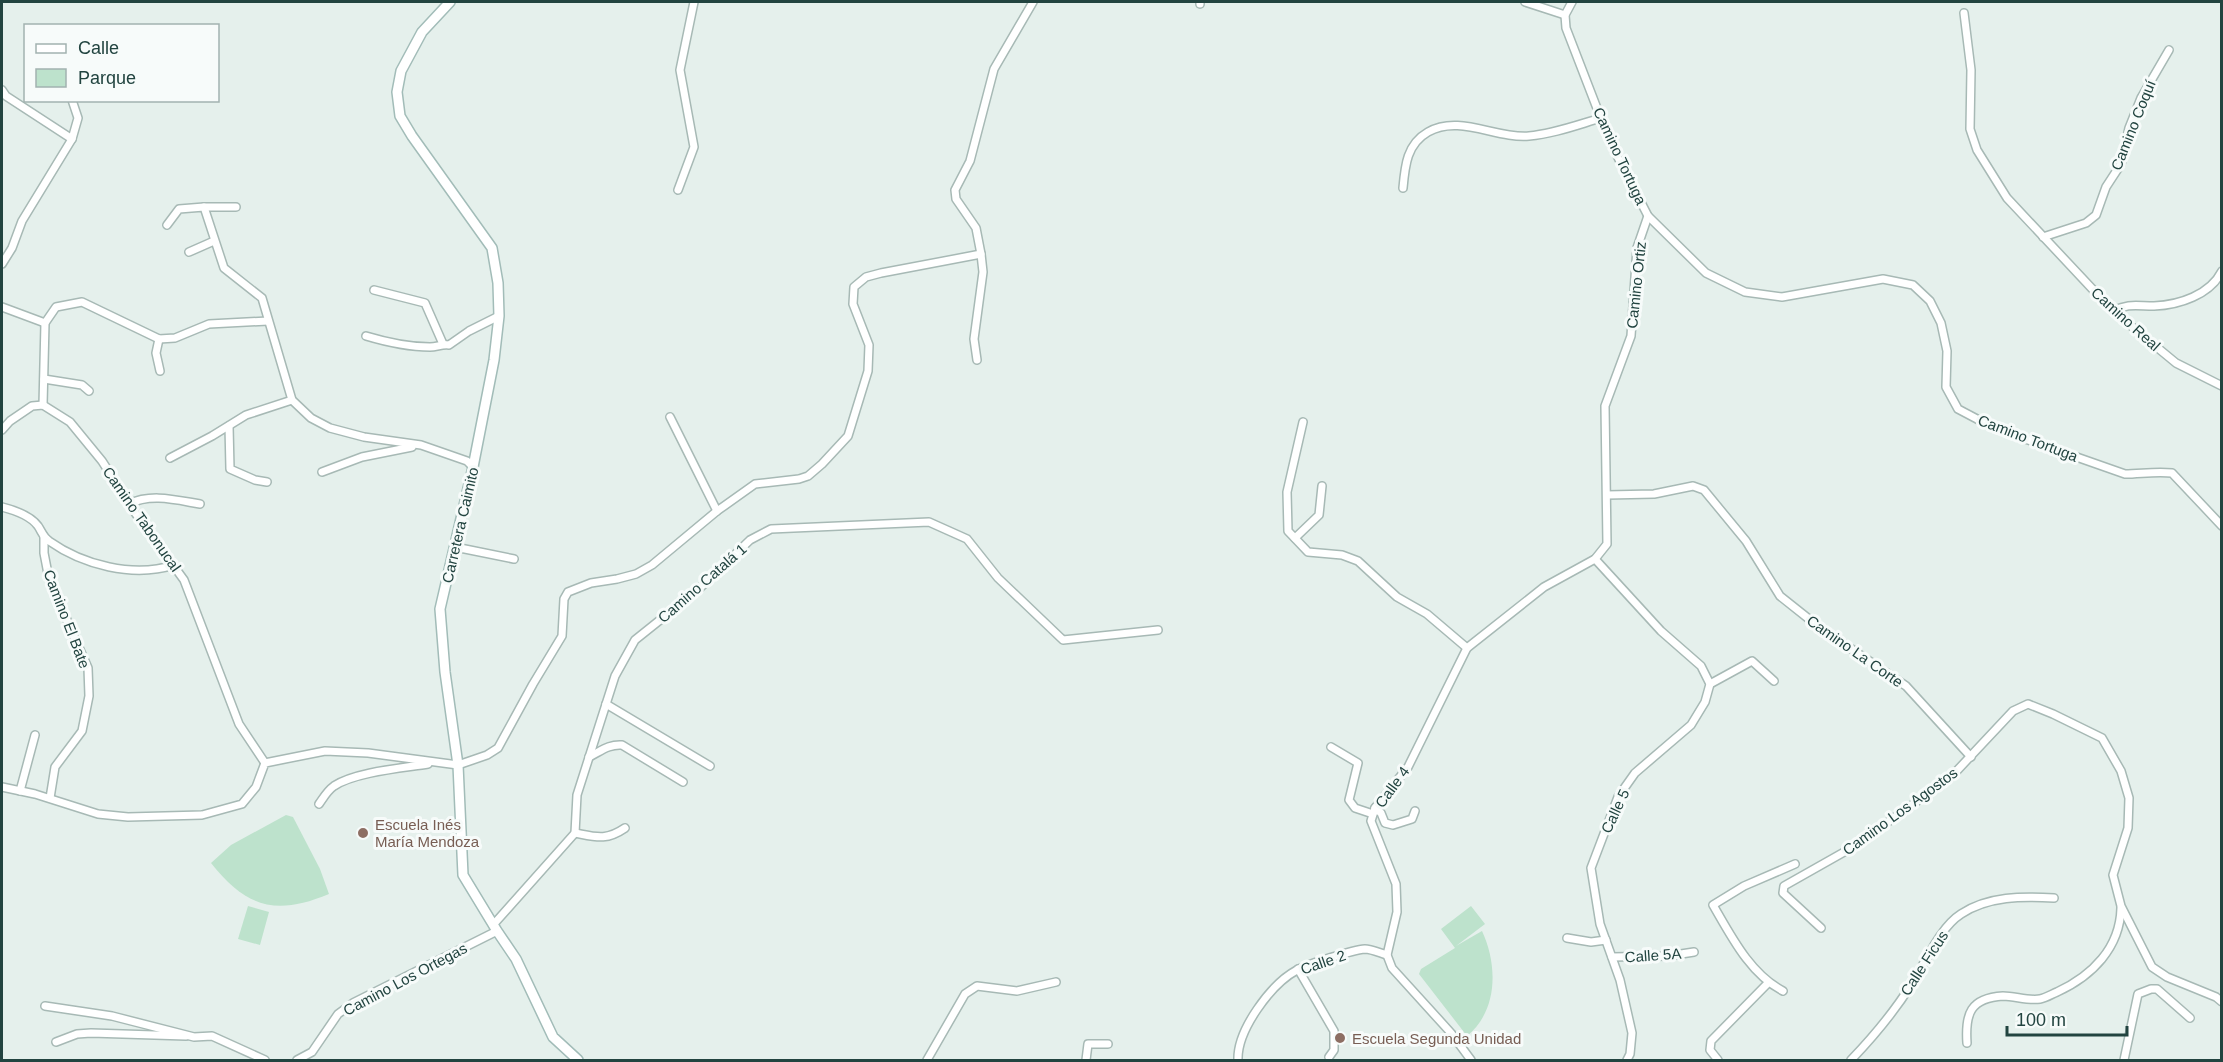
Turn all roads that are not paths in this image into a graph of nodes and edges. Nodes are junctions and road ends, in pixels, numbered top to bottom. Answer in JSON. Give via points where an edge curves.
{"nodes":[{"id":1,"x":450,"y":2,"type":"edge"},
{"id":2,"x":694,"y":2,"type":"edge"},
{"id":3,"x":1034,"y":2,"type":"edge"},
{"id":4,"x":1525,"y":2,"type":"edge"},
{"id":5,"x":1572,"y":2,"type":"edge"},
{"id":6,"x":1964,"y":13,"type":"dead end"},
{"id":7,"x":1565,"y":15,"type":"junction"},
{"id":8,"x":2169,"y":50,"type":"dead end"},
{"id":9,"x":2,"y":90,"type":"edge"},
{"id":10,"x":73,"y":102,"type":"edge"},
{"id":11,"x":1601,"y":118,"type":"junction"},
{"id":12,"x":72,"y":139,"type":"junction"},
{"id":13,"x":1403,"y":188,"type":"dead end"},
{"id":14,"x":678,"y":190,"type":"dead end"},
{"id":15,"x":204,"y":207,"type":"junction"},
{"id":16,"x":236,"y":207,"type":"dead end"},
{"id":17,"x":1648,"y":216,"type":"junction"},
{"id":18,"x":167,"y":225,"type":"dead end"},
{"id":19,"x":2043,"y":237,"type":"junction"},
{"id":20,"x":214,"y":241,"type":"junction"},
{"id":21,"x":189,"y":252,"type":"dead end"},
{"id":22,"x":981,"y":254,"type":"junction"},
{"id":23,"x":2,"y":264,"type":"edge"},
{"id":24,"x":2222,"y":271,"type":"edge"},
{"id":25,"x":374,"y":290,"type":"dead end"},
{"id":26,"x":2,"y":307,"type":"edge"},
{"id":27,"x":2113,"y":311,"type":"junction"},
{"id":28,"x":499,"y":316,"type":"junction"},
{"id":29,"x":268,"y":321,"type":"junction"},
{"id":30,"x":45,"y":323,"type":"junction"},
{"id":31,"x":366,"y":336,"type":"dead end"},
{"id":32,"x":159,"y":339,"type":"junction"},
{"id":33,"x":443,"y":344,"type":"junction"},
{"id":34,"x":977,"y":360,"type":"dead end"},
{"id":35,"x":160,"y":371,"type":"dead end"},
{"id":36,"x":44,"y":380,"type":"junction"},
{"id":37,"x":2222,"y":386,"type":"edge"},
{"id":38,"x":89,"y":391,"type":"dead end"},
{"id":39,"x":292,"y":400,"type":"junction"},
{"id":40,"x":43,"y":405,"type":"junction"},
{"id":41,"x":670,"y":417,"type":"dead end"},
{"id":42,"x":1303,"y":422,"type":"dead end"},
{"id":43,"x":229,"y":426,"type":"junction"},
{"id":44,"x":2,"y":430,"type":"edge"},
{"id":45,"x":421,"y":445,"type":"junction"},
{"id":46,"x":170,"y":458,"type":"dead end"},
{"id":47,"x":473,"y":467,"type":"junction"},
{"id":48,"x":322,"y":472,"type":"dead end"},
{"id":49,"x":267,"y":482,"type":"dead end"},
{"id":50,"x":1322,"y":486,"type":"dead end"},
{"id":51,"x":1607,"y":495,"type":"junction"},
{"id":52,"x":129,"y":504,"type":"junction"},
{"id":53,"x":200,"y":504,"type":"dead end"},
{"id":54,"x":2,"y":507,"type":"edge"},
{"id":55,"x":717,"y":511,"type":"junction"},
{"id":56,"x":2222,"y":526,"type":"edge"},
{"id":57,"x":44,"y":537,"type":"junction"},
{"id":58,"x":1295,"y":538,"type":"junction"},
{"id":59,"x":455,"y":548,"type":"junction"},
{"id":60,"x":514,"y":559,"type":"dead end"},
{"id":61,"x":1595,"y":559,"type":"junction"},
{"id":62,"x":174,"y":565,"type":"junction"},
{"id":63,"x":1158,"y":630,"type":"dead end"},
{"id":64,"x":1467,"y":648,"type":"junction"},
{"id":65,"x":1774,"y":681,"type":"dead end"},
{"id":66,"x":1710,"y":684,"type":"junction"},
{"id":67,"x":606,"y":704,"type":"junction"},
{"id":68,"x":35,"y":735,"type":"dead end"},
{"id":69,"x":1332,"y":747,"type":"dead end"},
{"id":70,"x":589,"y":756,"type":"junction"},
{"id":71,"x":1971,"y":757,"type":"junction"},
{"id":72,"x":437,"y":762,"type":"junction"},
{"id":73,"x":265,"y":764,"type":"junction"},
{"id":74,"x":459,"y":765,"type":"junction"},
{"id":75,"x":710,"y":766,"type":"dead end"},
{"id":76,"x":683,"y":782,"type":"dead end"},
{"id":77,"x":2,"y":787,"type":"edge"},
{"id":78,"x":20,"y":791,"type":"junction"},
{"id":79,"x":50,"y":798,"type":"junction"},
{"id":80,"x":319,"y":804,"type":"dead end"},
{"id":81,"x":1374,"y":811,"type":"junction"},
{"id":82,"x":1415,"y":811,"type":"dead end"},
{"id":83,"x":626,"y":828,"type":"dead end"},
{"id":84,"x":575,"y":833,"type":"junction"},
{"id":85,"x":1795,"y":864,"type":"dead end"},
{"id":86,"x":2054,"y":898,"type":"dead end"},
{"id":87,"x":2121,"y":906,"type":"junction"},
{"id":88,"x":495,"y":928,"type":"junction"},
{"id":89,"x":1821,"y":928,"type":"dead end"},
{"id":90,"x":1567,"y":938,"type":"dead end"},
{"id":91,"x":1606,"y":940,"type":"junction"},
{"id":92,"x":1694,"y":951,"type":"dead end"},
{"id":93,"x":1387,"y":955,"type":"junction"},
{"id":94,"x":1612,"y":957,"type":"junction"},
{"id":95,"x":1298,"y":969,"type":"junction"},
{"id":96,"x":1056,"y":982,"type":"dead end"},
{"id":97,"x":1768,"y":983,"type":"junction"},
{"id":98,"x":1783,"y":992,"type":"dead end"},
{"id":99,"x":2222,"y":1002,"type":"edge"},
{"id":100,"x":45,"y":1006,"type":"dead end"},
{"id":101,"x":2190,"y":1018,"type":"dead end"},
{"id":102,"x":194,"y":1037,"type":"junction"},
{"id":103,"x":56,"y":1042,"type":"dead end"},
{"id":104,"x":1967,"y":1043,"type":"dead end"},
{"id":105,"x":1108,"y":1044,"type":"dead end"},
{"id":106,"x":1329,"y":1057,"type":"dead end"},
{"id":107,"x":265,"y":1060,"type":"edge"},
{"id":108,"x":297,"y":1060,"type":"edge"},
{"id":109,"x":578,"y":1060,"type":"edge"},
{"id":110,"x":927,"y":1060,"type":"edge"},
{"id":111,"x":1086,"y":1060,"type":"edge"},
{"id":112,"x":1238,"y":1060,"type":"edge"},
{"id":113,"x":1471,"y":1060,"type":"edge"},
{"id":114,"x":1627,"y":1060,"type":"edge"},
{"id":115,"x":1718,"y":1060,"type":"edge"},
{"id":116,"x":1851,"y":1060,"type":"edge"},
{"id":117,"x":2124,"y":1060,"type":"edge"}],
"edges":[{"from":1,"to":28,"type":"street","name":"Carretera Caimito","via":[[422,32],[401,71],[400,116],[492,248]]},
{"from":2,"to":14,"type":"street","via":[[680,70],[694,147]]},
{"from":3,"to":22,"type":"street","via":[[994,69],[970,161],[955,190],[956,199],[975,228]]},
{"from":4,"to":7,"type":"street"},
{"from":5,"to":7,"type":"street"},
{"from":6,"to":19,"type":"street","name":"Camino Real","via":[[1971,70],[1970,129],[1977,150],[2007,198]]},
{"from":7,"to":11,"type":"street","name":"Camino Tortuga","via":[[1566,28]]},
{"from":8,"to":19,"type":"street","name":"Camino Coquí","via":[[2141,98],[2121,164],[2106,187],[2096,215],[2086,223]]},
{"from":9,"to":12,"type":"street"},
{"from":10,"to":12,"type":"street","via":[[78,118]]},
{"from":11,"to":13,"type":"street","via":[[1527,136],[1450,125],[1437,127],[1414,143],[1408,154]]},
{"from":11,"to":17,"type":"street","name":"Camino Tortuga"},
{"from":12,"to":23,"type":"street","via":[[22,221]]},
{"from":15,"to":16,"type":"street"},
{"from":15,"to":18,"type":"street","via":[[179,209]]},
{"from":15,"to":20,"type":"street"},
{"from":17,"to":51,"type":"street","name":"Camino Ortiz","via":[[1637,248],[1630,336],[1605,406]]},
{"from":17,"to":56,"type":"street","name":"Camino Tortuga","via":[[1706,273],[1745,292],[1782,297],[1883,279],[1913,285],[1930,301],[1941,323],[1947,351],[1946,387],[1958,409],[1994,428],[2124,474],[2172,473]]},
{"from":19,"to":27,"type":"street","name":"Camino Real"},
{"from":20,"to":21,"type":"street"},
{"from":20,"to":29,"type":"street","via":[[224,268],[262,298]]},
{"from":22,"to":34,"type":"street","via":[[983,272],[974,339]]},
{"from":22,"to":55,"type":"street","via":[[881,273],[866,277],[854,287],[852,304],[869,345],[868,371],[848,436],[808,476],[755,484]]},
{"from":24,"to":27,"type":"street","via":[[2207,289],[2186,300],[2156,306],[2125,305]]},
{"from":25,"to":33,"type":"street","via":[[425,303]]},
{"from":26,"to":30,"type":"street"},
{"from":27,"to":37,"type":"street","name":"Camino Real","via":[[2176,363]]},
{"from":28,"to":33,"type":"street","via":[[449,345]]},
{"from":28,"to":47,"type":"street","name":"Carretera Caimito"},
{"from":29,"to":32,"type":"street","via":[[208,324],[175,338]]},
{"from":29,"to":39,"type":"street"},
{"from":30,"to":32,"type":"street","via":[[56,307],[82,302]]},
{"from":30,"to":36,"type":"street"},
{"from":31,"to":33,"type":"street","via":[[433,348]]},
{"from":32,"to":35,"type":"street","via":[[156,353]]},
{"from":36,"to":38,"type":"street","via":[[82,385]]},
{"from":36,"to":40,"type":"street"},
{"from":39,"to":43,"type":"street","via":[[246,415]]},
{"from":39,"to":45,"type":"street","via":[[311,418],[330,428]]},
{"from":40,"to":44,"type":"street","via":[[32,406]]},
{"from":40,"to":52,"type":"street","name":"Camino Tabonucal","via":[[70,422],[102,461]]},
{"from":41,"to":55,"type":"street"},
{"from":42,"to":58,"type":"street","via":[[1287,492],[1288,531]]},
{"from":43,"to":46,"type":"street"},
{"from":43,"to":49,"type":"street","via":[[230,469]]},
{"from":45,"to":47,"type":"street","via":[[467,461]]},
{"from":45,"to":48,"type":"street","via":[[362,457]]},
{"from":47,"to":59,"type":"street","name":"Carretera Caimito"},
{"from":50,"to":58,"type":"street","via":[[1318,515]]},
{"from":51,"to":61,"type":"street","via":[[1607,544]]},
{"from":51,"to":71,"type":"street","name":"Camino La Corte","via":[[1654,494],[1693,486],[1704,490],[1746,540],[1780,596],[1906,686]]},
{"from":52,"to":53,"type":"street","via":[[139,499],[165,498]]},
{"from":52,"to":62,"type":"street","name":"Camino Tabonucal"},
{"from":54,"to":57,"type":"street","via":[[24,514],[37,524]]},
{"from":55,"to":74,"type":"street","via":[[636,574],[568,592],[564,599],[562,636],[498,748]]},
{"from":57,"to":62,"type":"street","via":[[61,549],[103,566],[128,569]]},
{"from":57,"to":79,"type":"street","name":"Camino El Bate","via":[[49,579],[88,668],[89,696],[82,731],[55,767]]},
{"from":58,"to":64,"type":"street","via":[[1308,552],[1342,555],[1358,561],[1397,597],[1427,614]]},
{"from":59,"to":60,"type":"street"},
{"from":59,"to":74,"type":"street","name":"Carretera Caimito","via":[[440,609]]},
{"from":61,"to":64,"type":"street","name":"Calle 4","via":[[1544,587]]},
{"from":61,"to":66,"type":"street","via":[[1661,631],[1701,666]]},
{"from":62,"to":73,"type":"street","name":"Camino Tabonucal","via":[[184,580],[239,724]]},
{"from":63,"to":67,"type":"street","name":"Camino Catalá 1","via":[[1063,640],[998,578],[967,539],[929,522],[771,529],[750,540],[700,588],[635,640],[615,676]]},
{"from":64,"to":81,"type":"street","name":"Calle 4","via":[[1408,767]]},
{"from":65,"to":66,"type":"street","via":[[1752,661]]},
{"from":66,"to":91,"type":"street","name":"Calle 5","via":[[1705,702],[1691,725],[1635,773],[1618,797],[1591,868]]},
{"from":67,"to":70,"type":"street","name":"Camino Catalá 1"},
{"from":67,"to":75,"type":"street"},
{"from":68,"to":78,"type":"street"},
{"from":69,"to":81,"type":"street","via":[[1358,764],[1349,800],[1355,808]]},
{"from":70,"to":76,"type":"street","via":[[614,744],[622,745]]},
{"from":70,"to":84,"type":"street","name":"Camino Catalá 1","via":[[577,795]]},
{"from":71,"to":87,"type":"street","via":[[2013,711],[2028,704],[2102,738],[2121,771],[2129,798],[2128,828],[2113,875]]},
{"from":71,"to":89,"type":"street","name":"Camino Los Agostos","via":[[1951,777],[1853,848],[1784,886],[1783,893]]},
{"from":72,"to":73,"type":"street","via":[[325,751]]},
{"from":72,"to":74,"type":"street"},
{"from":72,"to":80,"type":"street","via":[[336,784]]},
{"from":73,"to":79,"type":"street","via":[[256,787],[242,804],[202,815],[98,814]]},
{"from":74,"to":88,"type":"street","name":"Carretera Caimito","via":[[463,875]]},
{"from":77,"to":78,"type":"street"},
{"from":78,"to":79,"type":"street"},
{"from":81,"to":82,"type":"street","via":[[1381,813],[1385,823],[1393,825],[1412,819]]},
{"from":81,"to":93,"type":"street","name":"Calle 4","via":[[1371,821],[1396,884],[1397,912]]},
{"from":83,"to":84,"type":"street","via":[[602,838]]},
{"from":84,"to":88,"type":"street"},
{"from":85,"to":97,"type":"street","via":[[1744,886],[1713,905],[1733,941]]},
{"from":86,"to":116,"type":"street","name":"Calle Ficus","via":[[2019,896],[1961,913],[1942,933],[1874,1037]]},
{"from":87,"to":99,"type":"street","via":[[2152,967]]},
{"from":87,"to":104,"type":"street","via":[[2117,933],[2102,961],[2067,987],[2042,999],[2002,996],[1975,1006],[1968,1014]]},
{"from":88,"to":108,"type":"street","name":"Camino Los Ortegas","via":[[353,1003],[338,1014],[312,1052]]},
{"from":88,"to":109,"type":"street","name":"Carretera Caimito","via":[[516,959],[553,1037]]},
{"from":90,"to":91,"type":"street"},
{"from":91,"to":94,"type":"street","name":"Calle 5"},
{"from":92,"to":94,"type":"street","name":"Calle 5A","via":[[1668,956]]},
{"from":93,"to":95,"type":"street","name":"Calle 2","via":[[1366,949]]},
{"from":93,"to":113,"type":"street","via":[[1392,968]]},
{"from":94,"to":114,"type":"street","name":"Calle 5","via":[[1632,1033]]},
{"from":95,"to":106,"type":"street","via":[[1334,1031],[1334,1050]]},
{"from":95,"to":112,"type":"street","name":"Calle 2","via":[[1269,993],[1250,1019]]},
{"from":96,"to":110,"type":"street","via":[[1017,991],[977,986],[965,994]]},
{"from":97,"to":98,"type":"street"},
{"from":97,"to":115,"type":"street","via":[[1711,1041],[1710,1050]]},
{"from":100,"to":102,"type":"street","via":[[112,1016]]},
{"from":101,"to":117,"type":"street","via":[[2157,989],[2138,994]]},
{"from":102,"to":103,"type":"street","via":[[91,1033]]},
{"from":102,"to":107,"type":"street","via":[[212,1036]]},
{"from":105,"to":111,"type":"street","via":[[1088,1044]]}]}
